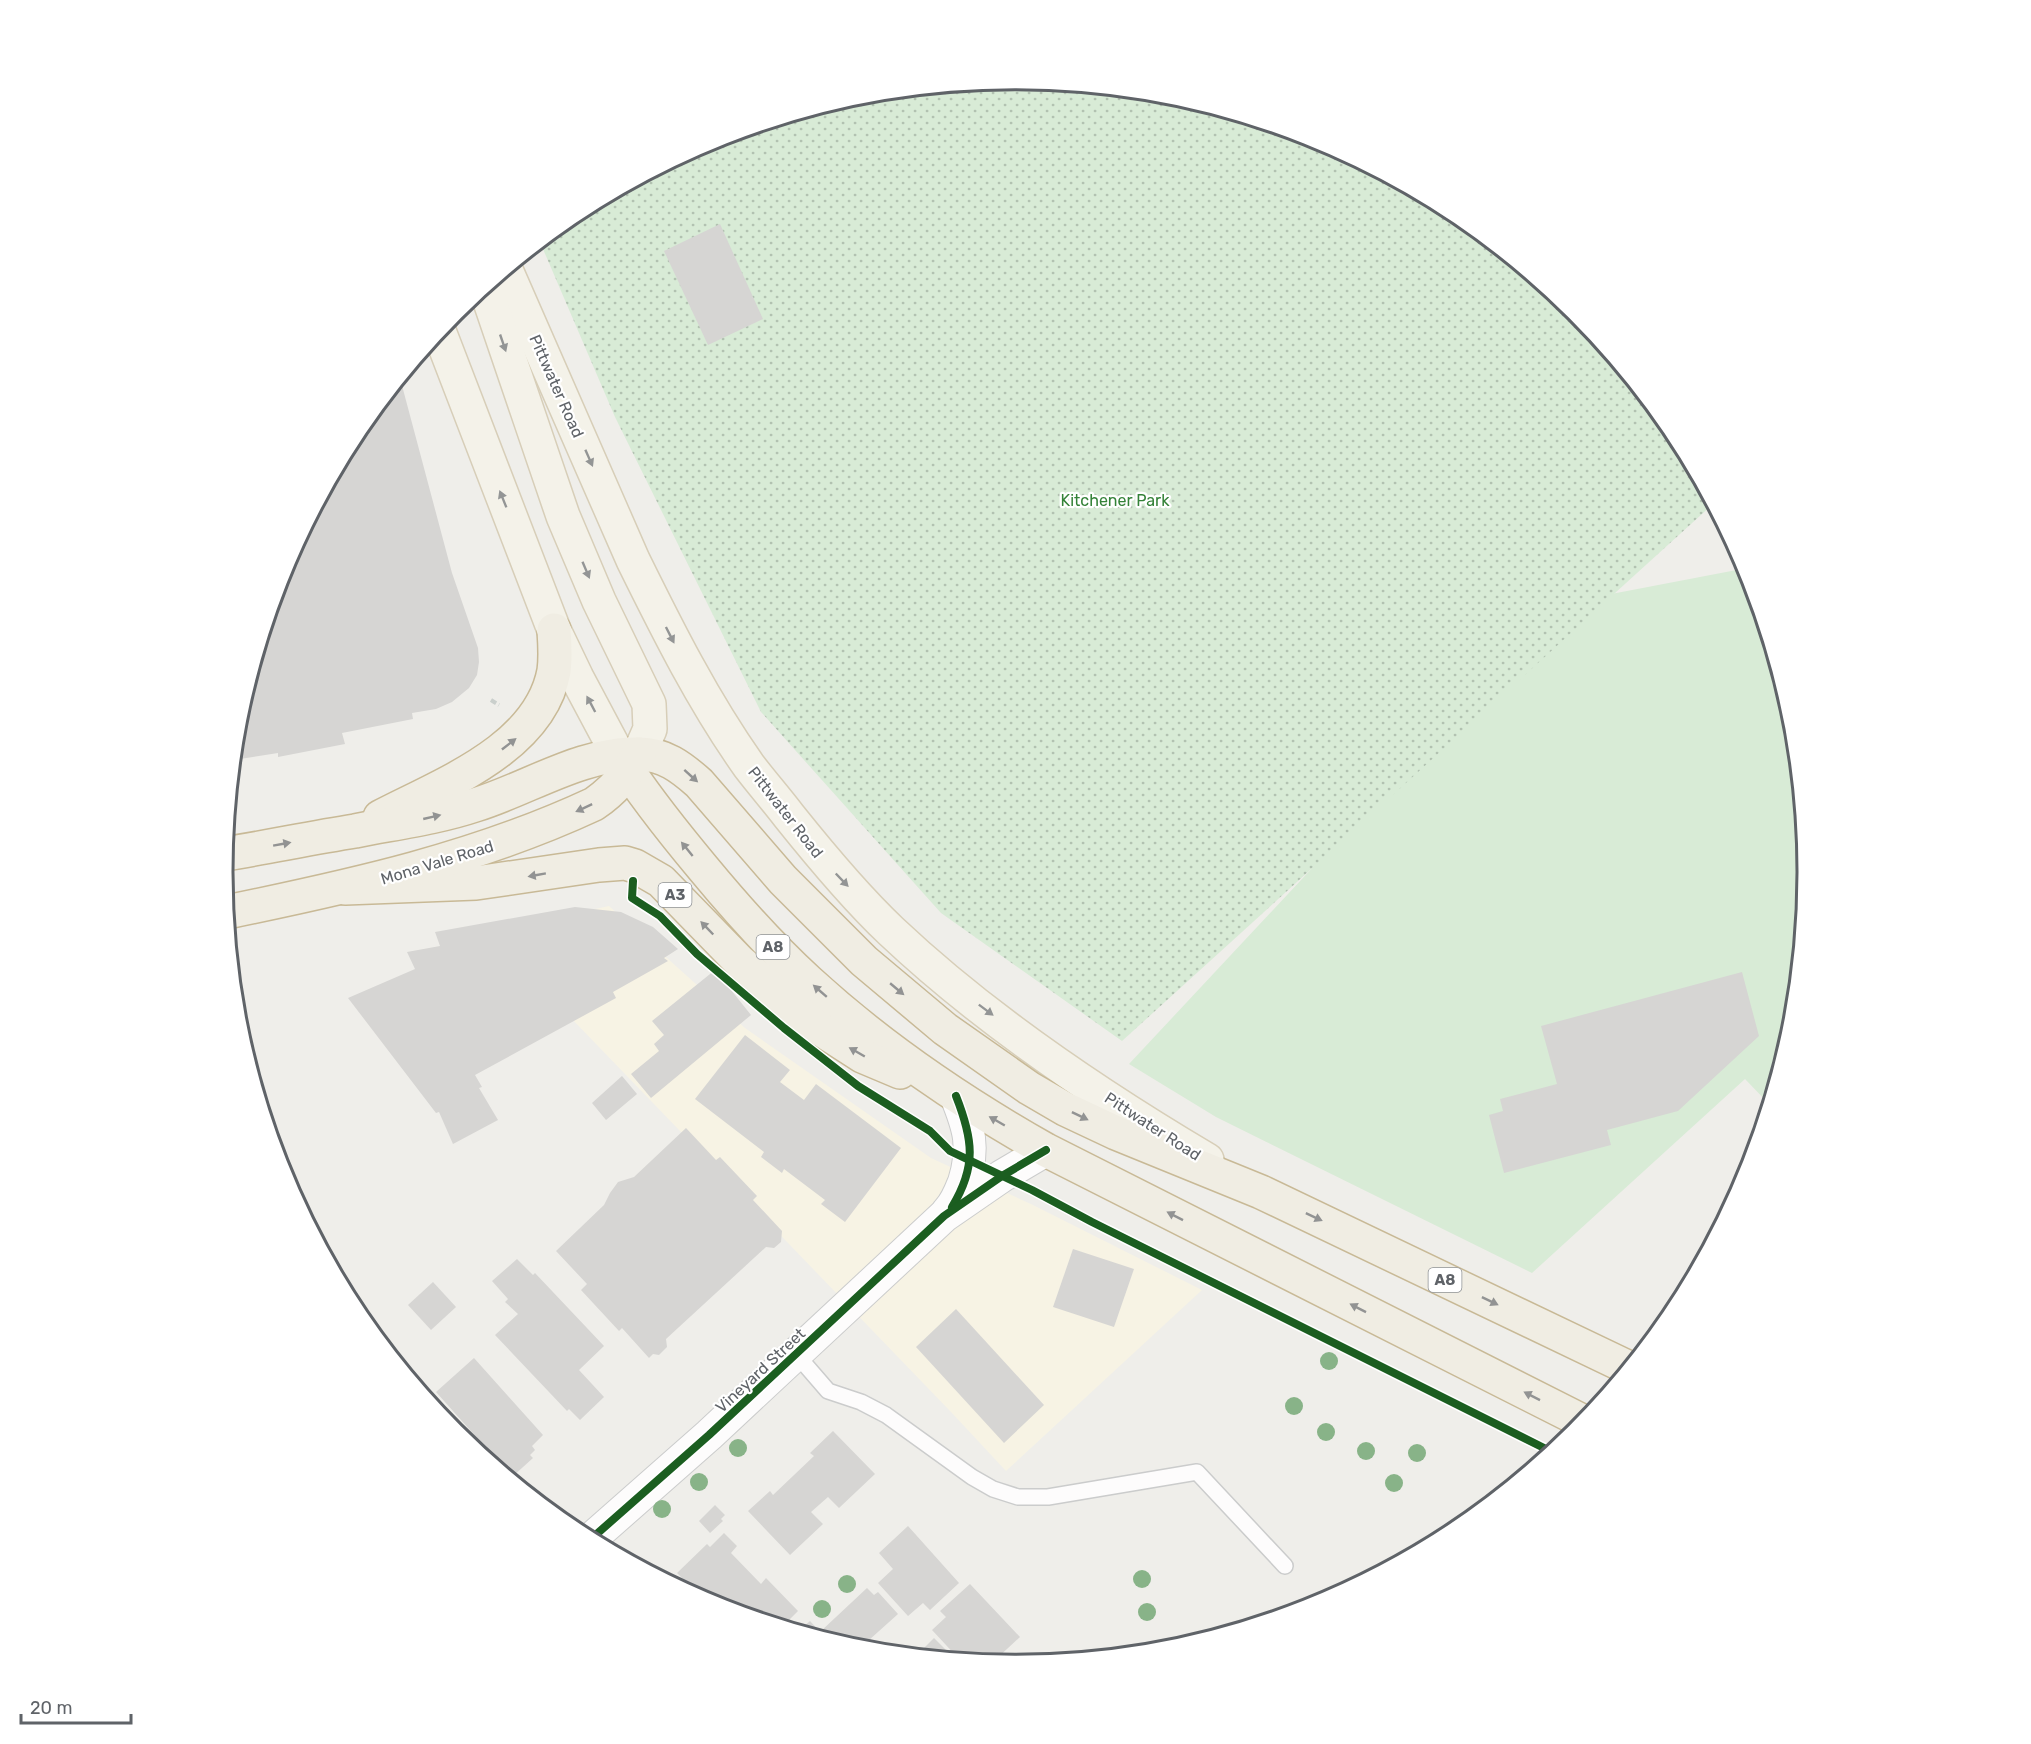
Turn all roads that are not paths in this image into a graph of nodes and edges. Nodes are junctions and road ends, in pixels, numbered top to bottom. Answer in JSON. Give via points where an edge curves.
{"nodes":[{"id":1,"x":509,"y":277,"type":"edge"},
{"id":2,"x":487,"y":296,"type":"edge"},
{"id":3,"x":443,"y":341,"type":"edge"},
{"id":4,"x":554,"y":630,"type":"junction"},
{"id":5,"x":628,"y":760,"type":"junction"},
{"id":6,"x":354,"y":831,"type":"junction"},
{"id":7,"x":234,"y":852,"type":"edge"},
{"id":8,"x":345,"y":888,"type":"junction"},
{"id":9,"x":235,"y":910,"type":"edge"},
{"id":10,"x":952,"y":1094,"type":"junction"},
{"id":11,"x":1046,"y":1150,"type":"junction"},
{"id":12,"x":1261,"y":1192,"type":"junction"},
{"id":13,"x":944,"y":1216,"type":"junction"},
{"id":14,"x":796,"y":1354,"type":"junction"},
{"id":15,"x":1622,"y":1365,"type":"edge"},
{"id":16,"x":1575,"y":1417,"type":"edge"},
{"id":17,"x":598,"y":1533,"type":"edge"},
{"id":18,"x":1285,"y":1566,"type":"dead end"}],
"edges":[{"from":1,"to":12,"type":"main road","name":"Pittwater Road","one_way":true,"via":[[633,561],[681,657],[750,766],[831,869],[890,930],[1006,1026],[1138,1117]]},
{"from":2,"to":5,"type":"main road","name":"Pittwater Road","one_way":true,"via":[[563,516],[649,704],[650,729]]},
{"from":4,"to":3,"type":"main road","one_way":true},
{"from":5,"to":4,"type":"main road","one_way":true,"via":[[577,678]]},
{"from":6,"to":4,"type":"highway","one_way":true,"via":[[459,775],[516,738],[550,687],[555,659]]},
{"from":6,"to":5,"type":"highway","one_way":true,"via":[[477,805],[570,767]]},
{"from":5,"to":8,"type":"highway","name":"Mona Vale Road","number":"A3","one_way":true,"via":[[604,797],[564,818],[505,841]]},
{"from":10,"to":5,"type":"highway","number":"A8","one_way":true,"via":[[846,1015],[765,939],[694,858]]},
{"from":5,"to":12,"type":"highway","name":"Pittwater Road","number":"A8","one_way":true,"via":[[670,760],[683,768],[724,809],[783,880],[864,961],[945,1029],[1019,1082],[1116,1133]]},
{"from":7,"to":6,"type":"highway","one_way":true},
{"from":8,"to":9,"type":"highway","name":"Mona Vale Road","number":"A3"},
{"from":10,"to":8,"type":"highway","number":"A3","one_way":true,"via":[[862,1056],[814,1025],[739,961],[661,881],[640,867],[625,863],[476,883]]},
{"from":11,"to":10,"type":"highway","number":"A8","one_way":true},
{"from":10,"to":13,"type":"street","name":"Vineyard Street","via":[[969,1132],[969,1161],[961,1189]]},
{"from":11,"to":13,"type":"street","name":"Vineyard Street"},
{"from":16,"to":11,"type":"highway","number":"A8","one_way":true},
{"from":12,"to":15,"type":"highway","name":"Pittwater Road","number":"A8","one_way":true},
{"from":13,"to":14,"type":"street","name":"Vineyard Street"},
{"from":14,"to":17,"type":"street","name":"Vineyard Street"},
{"from":14,"to":18,"type":"lane","via":[[828,1391],[886,1415],[972,1477],[1018,1497],[1048,1497],[1197,1472]]}]}
